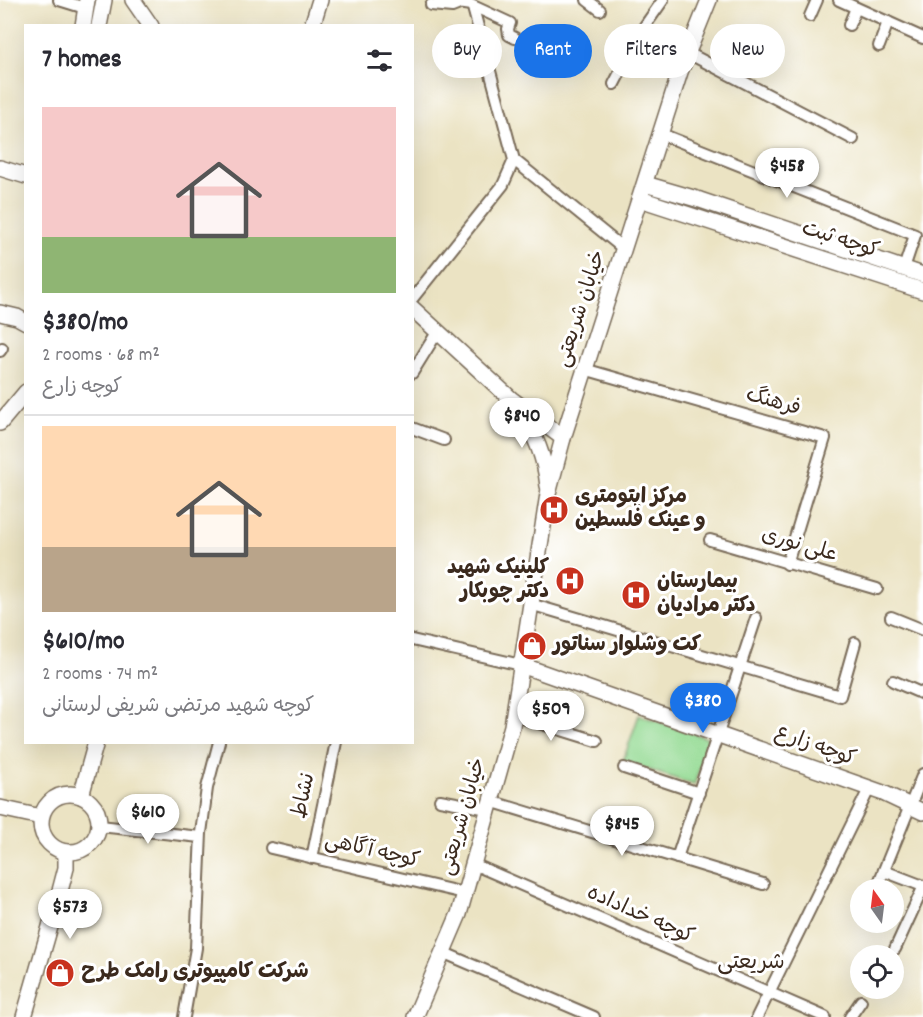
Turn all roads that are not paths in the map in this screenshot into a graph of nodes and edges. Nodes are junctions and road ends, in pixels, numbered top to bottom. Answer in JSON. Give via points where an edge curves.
{"nodes":[{"id":1,"x":59,"y":0,"type":"edge"},
{"id":2,"x":104,"y":0,"type":"edge"},
{"id":3,"x":133,"y":0,"type":"edge"},
{"id":4,"x":320,"y":0,"type":"edge"},
{"id":5,"x":587,"y":0,"type":"edge"},
{"id":6,"x":663,"y":0,"type":"edge"},
{"id":7,"x":709,"y":0,"type":"edge"},
{"id":8,"x":817,"y":0,"type":"edge"},
{"id":9,"x":839,"y":0,"type":"edge"},
{"id":10,"x":86,"y":4,"type":"edge"},
{"id":11,"x":475,"y":4,"type":"edge"},
{"id":12,"x":431,"y":5,"type":"dead end"},
{"id":13,"x":856,"y":8,"type":"junction"},
{"id":14,"x":600,"y":10,"type":"dead end"},
{"id":15,"x":810,"y":16,"type":"dead end"},
{"id":16,"x":888,"y":22,"type":"junction"},
{"id":17,"x":84,"y":24,"type":"edge"},
{"id":18,"x":99,"y":24,"type":"edge"},
{"id":19,"x":150,"y":24,"type":"edge"},
{"id":20,"x":313,"y":24,"type":"edge"},
{"id":21,"x":849,"y":25,"type":"dead end"},
{"id":22,"x":698,"y":28,"type":"edge"},
{"id":23,"x":514,"y":38,"type":"edge"},
{"id":24,"x":923,"y":38,"type":"edge"},
{"id":25,"x":879,"y":46,"type":"dead end"},
{"id":26,"x":698,"y":58,"type":"edge"},
{"id":27,"x":680,"y":78,"type":"edge"},
{"id":28,"x":615,"y":84,"type":"dead end"},
{"id":29,"x":661,"y":134,"type":"junction"},
{"id":30,"x":854,"y":139,"type":"dead end"},
{"id":31,"x":514,"y":160,"type":"junction"},
{"id":32,"x":0,"y":168,"type":"edge"},
{"id":33,"x":24,"y":175,"type":"edge"},
{"id":34,"x":645,"y":184,"type":"junction"},
{"id":35,"x":640,"y":200,"type":"junction"},
{"id":36,"x":700,"y":200,"type":"junction"},
{"id":37,"x":694,"y":215,"type":"junction"},
{"id":38,"x":624,"y":249,"type":"junction"},
{"id":39,"x":847,"y":258,"type":"junction"},
{"id":40,"x":904,"y":268,"type":"junction"},
{"id":41,"x":923,"y":275,"type":"edge"},
{"id":42,"x":923,"y":291,"type":"edge"},
{"id":43,"x":414,"y":296,"type":"edge"},
{"id":44,"x":414,"y":310,"type":"edge"},
{"id":45,"x":0,"y":313,"type":"edge"},
{"id":46,"x":24,"y":321,"type":"edge"},
{"id":47,"x":438,"y":330,"type":"junction"},
{"id":48,"x":584,"y":369,"type":"junction"},
{"id":49,"x":414,"y":370,"type":"edge"},
{"id":50,"x":24,"y":394,"type":"edge"},
{"id":51,"x":511,"y":399,"type":"junction"},
{"id":52,"x":0,"y":423,"type":"edge"},
{"id":53,"x":414,"y":429,"type":"edge"},
{"id":54,"x":563,"y":438,"type":"junction"},
{"id":55,"x":444,"y":440,"type":"dead end"},
{"id":56,"x":548,"y":494,"type":"junction"},
{"id":57,"x":710,"y":540,"type":"dead end"},
{"id":58,"x":787,"y":564,"type":"junction"},
{"id":59,"x":877,"y":590,"type":"dead end"},
{"id":60,"x":530,"y":604,"type":"junction"},
{"id":61,"x":891,"y":617,"type":"dead end"},
{"id":62,"x":756,"y":618,"type":"dead end"},
{"id":63,"x":923,"y":630,"type":"edge"},
{"id":64,"x":414,"y":640,"type":"edge"},
{"id":65,"x":855,"y":643,"type":"dead end"},
{"id":66,"x":521,"y":665,"type":"junction"},
{"id":67,"x":740,"y":666,"type":"junction"},
{"id":68,"x":893,"y":681,"type":"dead end"},
{"id":69,"x":923,"y":694,"type":"edge"},
{"id":70,"x":513,"y":715,"type":"junction"},
{"id":71,"x":718,"y":735,"type":"junction"},
{"id":72,"x":597,"y":741,"type":"dead end"},
{"id":73,"x":95,"y":744,"type":"edge"},
{"id":74,"x":218,"y":744,"type":"edge"},
{"id":75,"x":336,"y":744,"type":"edge"},
{"id":76,"x":624,"y":768,"type":"dead end"},
{"id":77,"x":923,"y":774,"type":"edge"},
{"id":78,"x":869,"y":789,"type":"junction"},
{"id":79,"x":699,"y":793,"type":"junction"},
{"id":80,"x":81,"y":796,"type":"junction"},
{"id":81,"x":440,"y":800,"type":"dead end"},
{"id":82,"x":489,"y":805,"type":"junction"},
{"id":83,"x":0,"y":808,"type":"edge"},
{"id":84,"x":917,"y":809,"type":"edge"},
{"id":85,"x":41,"y":817,"type":"junction"},
{"id":86,"x":100,"y":826,"type":"junction"},
{"id":87,"x":200,"y":837,"type":"junction"},
{"id":88,"x":271,"y":848,"type":"dead end"},
{"id":89,"x":69,"y":852,"type":"junction"},
{"id":90,"x":312,"y":858,"type":"junction"},
{"id":91,"x":677,"y":858,"type":"junction"},
{"id":92,"x":473,"y":864,"type":"junction"},
{"id":93,"x":884,"y":870,"type":"junction"},
{"id":94,"x":880,"y":879,"type":"edge"},
{"id":95,"x":763,"y":885,"type":"dead end"},
{"id":96,"x":923,"y":887,"type":"edge"},
{"id":97,"x":464,"y":893,"type":"junction"},
{"id":98,"x":897,"y":945,"type":"edge"},
{"id":99,"x":442,"y":952,"type":"junction"},
{"id":100,"x":769,"y":993,"type":"junction"},
{"id":101,"x":861,"y":1001,"type":"dead end"},
{"id":102,"x":24,"y":1017,"type":"edge"},
{"id":103,"x":30,"y":1017,"type":"edge"},
{"id":104,"x":184,"y":1017,"type":"edge"},
{"id":105,"x":415,"y":1017,"type":"edge"},
{"id":106,"x":594,"y":1017,"type":"edge"},
{"id":107,"x":757,"y":1017,"type":"edge"},
{"id":108,"x":825,"y":1017,"type":"edge"},
{"id":109,"x":850,"y":1017,"type":"edge"}],
"edges":[{"from":1,"to":10,"type":"street"},
{"from":2,"to":18,"type":"main road"},
{"from":3,"to":19,"type":"main road"},
{"from":4,"to":20,"type":"main road"},
{"from":5,"to":14,"type":"street"},
{"from":6,"to":28,"type":"street","via":[[642,30]]},
{"from":7,"to":22,"type":"main road","name":"خیابان شریعتی"},
{"from":8,"to":15,"type":"street"},
{"from":9,"to":13,"type":"street"},
{"from":10,"to":17,"type":"main road"},
{"from":11,"to":12,"type":"street"},
{"from":11,"to":23,"type":"street","via":[[510,23],[509,35]]},
{"from":11,"to":31,"type":"street"},
{"from":13,"to":16,"type":"street"},
{"from":13,"to":21,"type":"street"},
{"from":16,"to":24,"type":"street"},
{"from":16,"to":25,"type":"street"},
{"from":26,"to":30,"type":"street"},
{"from":27,"to":29,"type":"main road","name":"خیابان شریعتی"},
{"from":29,"to":34,"type":"main road","name":"خیابان شریعتی"},
{"from":29,"to":40,"type":"street","via":[[915,235]]},
{"from":31,"to":38,"type":"street"},
{"from":31,"to":43,"type":"street","via":[[502,185]]},
{"from":32,"to":33,"type":"main road"},
{"from":34,"to":35,"type":"main road","name":"خیابان شریعتی"},
{"from":34,"to":36,"type":"main road","name":"کوچه ثبت"},
{"from":35,"to":37,"type":"main road","name":"کوچه ثبت"},
{"from":35,"to":38,"type":"main road","name":"خیابان شریعتی"},
{"from":36,"to":37,"type":"main road","via":[[692,207]]},
{"from":36,"to":39,"type":"main road","name":"کوچه ثبت"},
{"from":37,"to":39,"type":"main road","name":"کوچه ثبت"},
{"from":38,"to":48,"type":"main road","name":"خیابان شریعتی"},
{"from":39,"to":40,"type":"main road","name":"کوچه ثبت"},
{"from":39,"to":42,"type":"main road","name":"کوچه ثبت"},
{"from":40,"to":41,"type":"main road","name":"کوچه ثبت"},
{"from":44,"to":47,"type":"main road"},
{"from":45,"to":46,"type":"main road"},
{"from":47,"to":49,"type":"street"},
{"from":47,"to":51,"type":"main road"},
{"from":48,"to":54,"type":"main road","name":"خیابان شریعتی"},
{"from":48,"to":58,"type":"street","name":"فرهنگ","via":[[825,438]]},
{"from":50,"to":52,"type":"main road"},
{"from":51,"to":54,"type":"main road"},
{"from":51,"to":56,"type":"main road","via":[[538,444]]},
{"from":53,"to":55,"type":"street"},
{"from":54,"to":56,"type":"main road","name":"خیابان شریعتی"},
{"from":56,"to":60,"type":"main road","name":"خیابان شریعتی"},
{"from":57,"to":58,"type":"street","name":"علی نوری"},
{"from":58,"to":59,"type":"street","name":"علی نوری"},
{"from":60,"to":66,"type":"main road","name":"خیابان شریعتی"},
{"from":60,"to":67,"type":"street"},
{"from":61,"to":63,"type":"street"},
{"from":62,"to":67,"type":"street"},
{"from":64,"to":66,"type":"street"},
{"from":65,"to":67,"type":"street","via":[[840,696]]},
{"from":66,"to":70,"type":"main road","name":"خیابان شریعتی"},
{"from":66,"to":71,"type":"main road","name":"کوچه زارع"},
{"from":67,"to":71,"type":"street"},
{"from":68,"to":69,"type":"street"},
{"from":70,"to":72,"type":"street"},
{"from":70,"to":82,"type":"main road","name":"خیابان شریعتی"},
{"from":71,"to":78,"type":"main road","name":"کوچه زارع"},
{"from":71,"to":79,"type":"street"},
{"from":73,"to":80,"type":"main road"},
{"from":74,"to":87,"type":"street"},
{"from":75,"to":90,"type":"street","name":"نشاط"},
{"from":76,"to":79,"type":"street"},
{"from":77,"to":84,"type":"street"},
{"from":78,"to":84,"type":"main road","name":"کوچه زارع"},
{"from":78,"to":100,"type":"street"},
{"from":79,"to":91,"type":"street"},
{"from":80,"to":85,"type":"main road","via":[[56,797]]},
{"from":80,"to":86,"type":"main road","via":[[95,808]]},
{"from":81,"to":82,"type":"street"},
{"from":82,"to":91,"type":"street"},
{"from":82,"to":92,"type":"main road","name":"خیابان شریعتی"},
{"from":83,"to":85,"type":"main road"},
{"from":84,"to":93,"type":"street"},
{"from":85,"to":89,"type":"main road","via":[[40,826],[48,844]]},
{"from":86,"to":87,"type":"street"},
{"from":86,"to":89,"type":"main road","via":[[88,847]]},
{"from":87,"to":104,"type":"street","via":[[196,948]]},
{"from":88,"to":90,"type":"street","name":"کوچه آگاهی"},
{"from":89,"to":102,"type":"main road"},
{"from":89,"to":103,"type":"main road","via":[[54,934]]},
{"from":90,"to":97,"type":"street","name":"کوچه آگاهی"},
{"from":91,"to":95,"type":"street"},
{"from":92,"to":97,"type":"main road","name":"خیابان شریعتی"},
{"from":92,"to":100,"type":"street","name":"کوچه خداداده"},
{"from":93,"to":94,"type":"street"},
{"from":93,"to":96,"type":"street"},
{"from":96,"to":98,"type":"street"},
{"from":97,"to":99,"type":"main road","name":"خیابان شریعتی"},
{"from":99,"to":105,"type":"main road","name":"خیابان شریعتی"},
{"from":99,"to":106,"type":"street"},
{"from":100,"to":107,"type":"street"},
{"from":100,"to":108,"type":"street","name":"کوچه خداداده"},
{"from":101,"to":109,"type":"street"}]}
